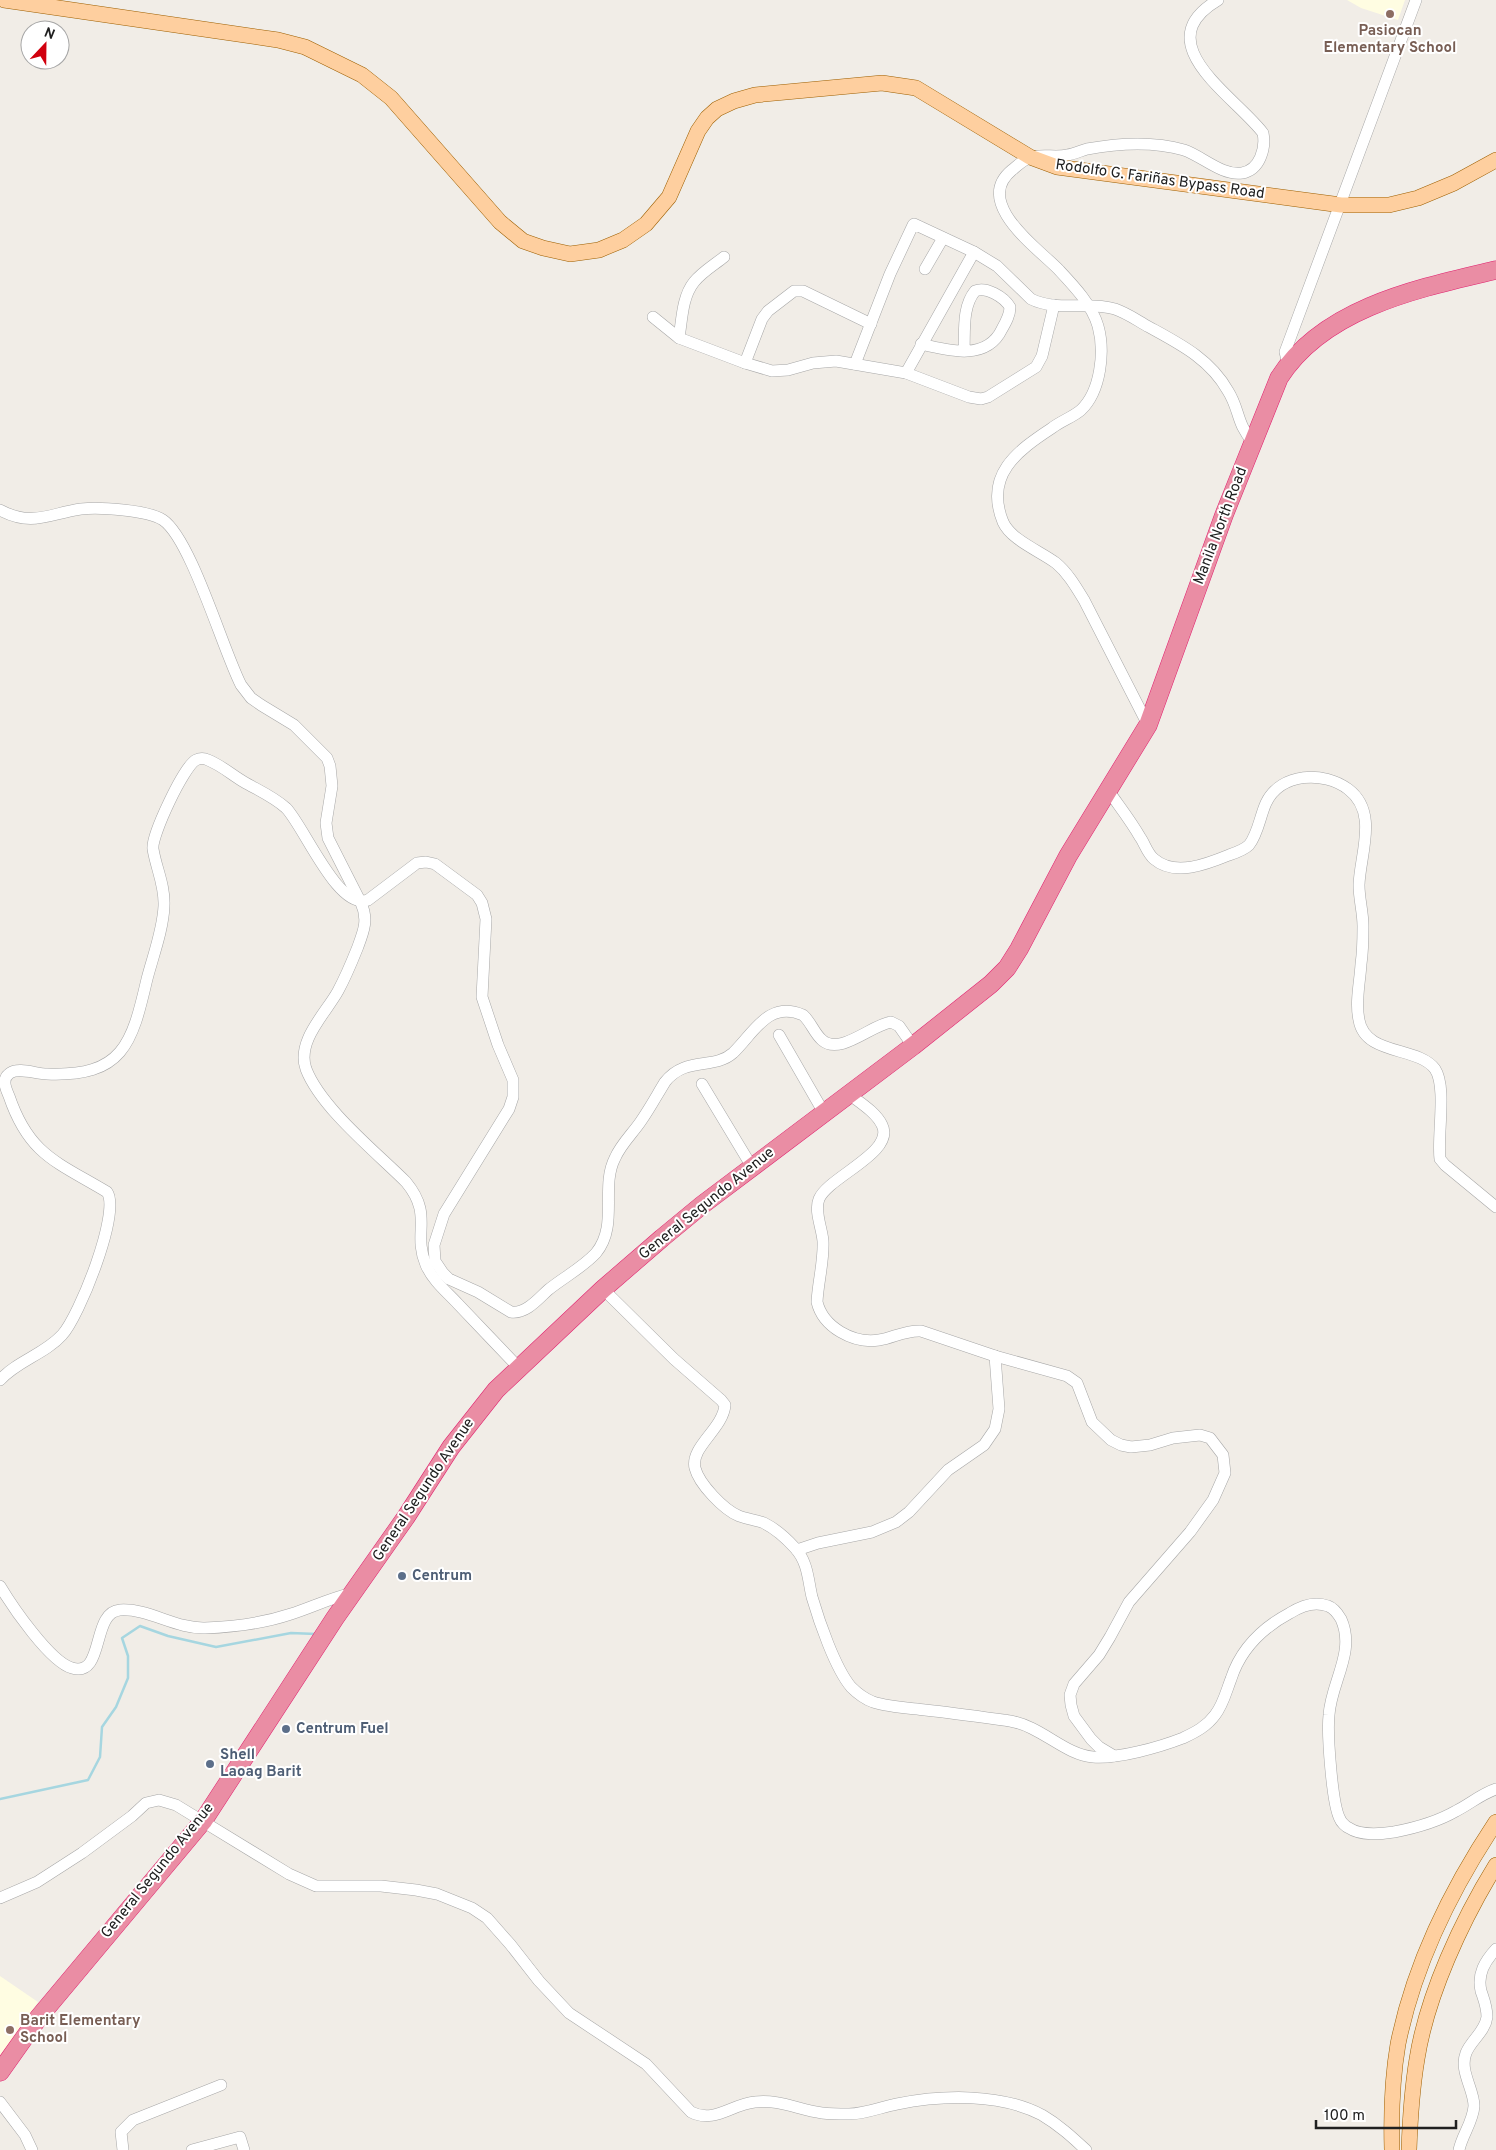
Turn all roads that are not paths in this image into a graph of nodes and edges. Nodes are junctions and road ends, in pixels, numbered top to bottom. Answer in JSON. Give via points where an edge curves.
{"nodes":[{"id":1,"x":4,"y":0,"type":"edge"},
{"id":2,"x":1218,"y":0,"type":"edge"},
{"id":3,"x":1416,"y":0,"type":"edge"},
{"id":4,"x":1030,"y":157,"type":"junction"},
{"id":5,"x":1496,"y":160,"type":"edge"},
{"id":6,"x":1341,"y":205,"type":"junction"},
{"id":7,"x":943,"y":238,"type":"junction"},
{"id":8,"x":974,"y":252,"type":"junction"},
{"id":9,"x":724,"y":257,"type":"dead end"},
{"id":10,"x":925,"y":269,"type":"dead end"},
{"id":11,"x":1496,"y":270,"type":"edge"},
{"id":12,"x":1054,"y":305,"type":"junction"},
{"id":13,"x":1088,"y":306,"type":"junction"},
{"id":14,"x":653,"y":317,"type":"dead end"},
{"id":15,"x":871,"y":324,"type":"junction"},
{"id":16,"x":679,"y":338,"type":"junction"},
{"id":17,"x":921,"y":344,"type":"junction"},
{"id":18,"x":964,"y":350,"type":"junction"},
{"id":19,"x":745,"y":364,"type":"junction"},
{"id":20,"x":854,"y":364,"type":"junction"},
{"id":21,"x":1288,"y":364,"type":"junction"},
{"id":22,"x":906,"y":374,"type":"junction"},
{"id":23,"x":1253,"y":442,"type":"junction"},
{"id":24,"x":0,"y":510,"type":"edge"},
{"id":25,"x":1148,"y":725,"type":"junction"},
{"id":26,"x":1108,"y":790,"type":"junction"},
{"id":27,"x":1048,"y":894,"type":"joint"},
{"id":28,"x":361,"y":902,"type":"junction"},
{"id":29,"x":779,"y":1035,"type":"dead end"},
{"id":30,"x":913,"y":1046,"type":"junction"},
{"id":31,"x":702,"y":1084,"type":"dead end"},
{"id":32,"x":849,"y":1094,"type":"junction"},
{"id":33,"x":824,"y":1113,"type":"junction"},
{"id":34,"x":752,"y":1167,"type":"junction"},
{"id":35,"x":1496,"y":1207,"type":"edge"},
{"id":36,"x":603,"y":1289,"type":"junction"},
{"id":37,"x":995,"y":1356,"type":"junction"},
{"id":38,"x":519,"y":1368,"type":"junction"},
{"id":39,"x":0,"y":1380,"type":"edge"},
{"id":40,"x":797,"y":1550,"type":"junction"},
{"id":41,"x":0,"y":1586,"type":"edge"},
{"id":42,"x":352,"y":1593,"type":"junction"},
{"id":43,"x":1114,"y":1756,"type":"junction"},
{"id":44,"x":1496,"y":1789,"type":"edge"},
{"id":45,"x":203,"y":1821,"type":"junction"},
{"id":46,"x":1496,"y":1822,"type":"edge"},
{"id":47,"x":1496,"y":1865,"type":"edge"},
{"id":48,"x":0,"y":1898,"type":"edge"},
{"id":49,"x":1496,"y":1949,"type":"edge"},
{"id":50,"x":0,"y":2072,"type":"edge"},
{"id":51,"x":221,"y":2085,"type":"dead end"},
{"id":52,"x":0,"y":2102,"type":"edge"},
{"id":53,"x":32,"y":2150,"type":"edge"},
{"id":54,"x":123,"y":2150,"type":"edge"},
{"id":55,"x":192,"y":2150,"type":"edge"},
{"id":56,"x":244,"y":2150,"type":"edge"},
{"id":57,"x":1086,"y":2150,"type":"edge"},
{"id":58,"x":1392,"y":2150,"type":"edge"},
{"id":59,"x":1409,"y":2150,"type":"edge"},
{"id":60,"x":1460,"y":2150,"type":"edge"}],
"edges":[{"from":1,"to":4,"type":"main road","name":"Rodolfo G. Fariñas Bypass Road","via":[[278,40],[332,58],[362,75],[391,98],[500,222],[523,241],[570,254],[598,250],[623,240],[646,224],[669,197],[698,130],[707,118],[717,109],[755,95],[882,83],[916,88]]},
{"from":2,"to":4,"type":"street","via":[[1194,21],[1190,42],[1198,64],[1263,133],[1264,148],[1254,167],[1243,173],[1234,173],[1185,151],[1153,144],[1088,149],[1064,156]]},
{"from":3,"to":6,"type":"street"},
{"from":4,"to":6,"type":"main road","name":"Rodolfo G. Fariñas Bypass Road","via":[[1057,167]]},
{"from":4,"to":13,"type":"street","via":[[1010,172],[1001,184],[1000,199],[1008,220],[1060,271]]},
{"from":5,"to":6,"type":"main road","name":"Rodolfo G. Fariñas Bypass Road","via":[[1418,198],[1389,205]]},
{"from":6,"to":21,"type":"street","via":[[1286,352]]},
{"from":7,"to":8,"type":"street"},
{"from":7,"to":10,"type":"street"},
{"from":7,"to":15,"type":"street","via":[[913,224]]},
{"from":8,"to":12,"type":"street","via":[[997,266],[1031,300]]},
{"from":8,"to":17,"type":"street"},
{"from":9,"to":16,"type":"street","via":[[694,281],[689,289]]},
{"from":11,"to":21,"type":"highway","name":"Manila North Road","via":[[1428,286],[1361,310],[1315,339]]},
{"from":12,"to":13,"type":"street"},
{"from":12,"to":22,"type":"street","via":[[1042,356],[1036,367],[988,397],[969,397]]},
{"from":13,"to":23,"type":"street","via":[[1110,308],[1126,314],[1204,360],[1228,391],[1243,430]]},
{"from":13,"to":25,"type":"street","via":[[1098,325],[1101,346],[1100,363],[1088,401],[1080,411],[1011,458],[1003,470],[998,501],[1004,523],[1012,535],[1057,564],[1072,580]]},
{"from":14,"to":16,"type":"street"},
{"from":15,"to":19,"type":"street","via":[[803,291],[794,291],[765,314]]},
{"from":15,"to":20,"type":"street"},
{"from":16,"to":19,"type":"street"},
{"from":17,"to":18,"type":"street","via":[[950,351]]},
{"from":17,"to":22,"type":"street"},
{"from":18,"to":18,"type":"street","via":[[984,348],[994,342],[1010,312],[1005,300],[983,289],[975,291],[966,314]]},
{"from":19,"to":20,"type":"street","via":[[780,371],[828,362]]},
{"from":20,"to":22,"type":"street"},
{"from":21,"to":23,"type":"highway","name":"Manila North Road"},
{"from":23,"to":25,"type":"highway","name":"Manila North Road"},
{"from":24,"to":28,"type":"street","via":[[15,518],[32,520],[82,509],[139,512],[159,518],[170,526],[206,596],[241,685],[251,698],[294,725],[327,758],[332,786],[326,823],[328,838]]},
{"from":25,"to":26,"type":"highway","name":"Manila North Road"},
{"from":26,"to":27,"type":"highway","name":"Manila North Road"},
{"from":26,"to":35,"type":"street","via":[[1152,857],[1162,864],[1183,868],[1212,863],[1250,844],[1269,798],[1292,780],[1323,778],[1352,792],[1366,819],[1359,888],[1363,916],[1358,1006],[1360,1027],[1374,1042],[1420,1059],[1434,1068],[1440,1096],[1440,1159]]},
{"from":27,"to":30,"type":"highway","name":"General Segundo Avenue","via":[[1007,968],[992,984]]},
{"from":28,"to":30,"type":"street","via":[[417,864],[426,862],[453,876],[482,903],[486,920],[482,996],[513,1080],[513,1096],[444,1214],[435,1237],[434,1255],[439,1268],[449,1279],[510,1312],[526,1309],[597,1252],[609,1219],[610,1169],[615,1157],[666,1082],[680,1069],[728,1057],[764,1020],[782,1011],[803,1015],[828,1044],[846,1042],[891,1022]]},
{"from":28,"to":38,"type":"street","via":[[366,917],[363,933],[337,992],[310,1036],[304,1057],[305,1067],[326,1100],[417,1196],[422,1211],[421,1250],[436,1281]]},
{"from":28,"to":39,"type":"street","via":[[348,896],[334,880],[286,808],[209,760],[198,759],[192,763],[171,797],[153,844],[164,906],[143,999],[129,1041],[113,1061],[100,1068],[68,1074],[17,1071],[11,1072],[5,1080],[14,1113],[24,1132],[54,1162],[107,1192],[110,1205],[95,1268],[72,1322],[54,1343]]},
{"from":29,"to":33,"type":"street"},
{"from":30,"to":32,"type":"highway","name":"General Segundo Avenue"},
{"from":31,"to":34,"type":"street"},
{"from":32,"to":33,"type":"highway","name":"General Segundo Avenue"},
{"from":32,"to":37,"type":"street","via":[[876,1116],[884,1131],[881,1143],[873,1152],[831,1184],[819,1199],[823,1244],[819,1310],[827,1322],[854,1338],[880,1340],[908,1331],[921,1331]]},
{"from":33,"to":34,"type":"highway","name":"General Segundo Avenue"},
{"from":34,"to":36,"type":"highway","name":"General Segundo Avenue"},
{"from":36,"to":38,"type":"highway","name":"General Segundo Avenue"},
{"from":36,"to":40,"type":"street","via":[[725,1405],[722,1418],[695,1457],[694,1466],[709,1490],[728,1509],[766,1524]]},
{"from":37,"to":40,"type":"street","via":[[999,1409],[996,1429],[984,1445],[948,1470],[896,1522],[872,1532]]},
{"from":37,"to":43,"type":"street","via":[[1059,1372],[1074,1380],[1092,1422],[1120,1446],[1150,1445],[1200,1434],[1210,1438],[1222,1455],[1225,1473],[1212,1500],[1190,1532],[1129,1602],[1106,1643],[1070,1694],[1074,1716],[1099,1747]]},
{"from":38,"to":42,"type":"highway","name":"General Segundo Avenue","via":[[470,1420]]},
{"from":40,"to":43,"type":"street","via":[[807,1570],[823,1629],[844,1677],[865,1698],[896,1706],[1019,1723],[1085,1756]]},
{"from":41,"to":42,"type":"street","via":[[41,1643],[74,1669],[92,1660],[103,1625],[115,1611],[126,1610],[203,1628],[263,1621]]},
{"from":42,"to":45,"type":"highway","name":"General Segundo Avenue"},
{"from":43,"to":44,"type":"street","via":[[1178,1740],[1206,1725],[1220,1708],[1237,1663],[1256,1637],[1296,1609],[1322,1604],[1340,1617],[1346,1637],[1345,1655],[1328,1716],[1330,1760],[1338,1816],[1342,1823],[1350,1830],[1367,1834],[1422,1826]]},
{"from":45,"to":48,"type":"street","via":[[176,1805],[159,1800],[146,1803],[82,1853],[45,1877]]},
{"from":45,"to":50,"type":"highway","name":"General Segundo Avenue","via":[[45,2010]]},
{"from":45,"to":57,"type":"street","via":[[289,1874],[316,1886],[381,1886],[416,1890],[437,1894],[472,1908],[487,1918],[569,2013],[646,2064],[696,2115],[707,2118],[762,2101],[823,2113],[851,2114],[897,2104],[950,2098],[995,2101],[1041,2115],[1066,2131]]},
{"from":46,"to":58,"type":"main road","via":[[1444,1913],[1407,2009],[1397,2053],[1391,2108]]},
{"from":47,"to":59,"type":"main road","via":[[1462,1926],[1439,1980],[1426,2022],[1417,2058]]},
{"from":49,"to":60,"type":"street","via":[[1479,1980],[1487,2018],[1466,2054],[1466,2077],[1474,2105]]},
{"from":51,"to":54,"type":"street","via":[[133,2120],[121,2132]]},
{"from":52,"to":53,"type":"street"},
{"from":55,"to":56,"type":"street","via":[[240,2137]]}]}
